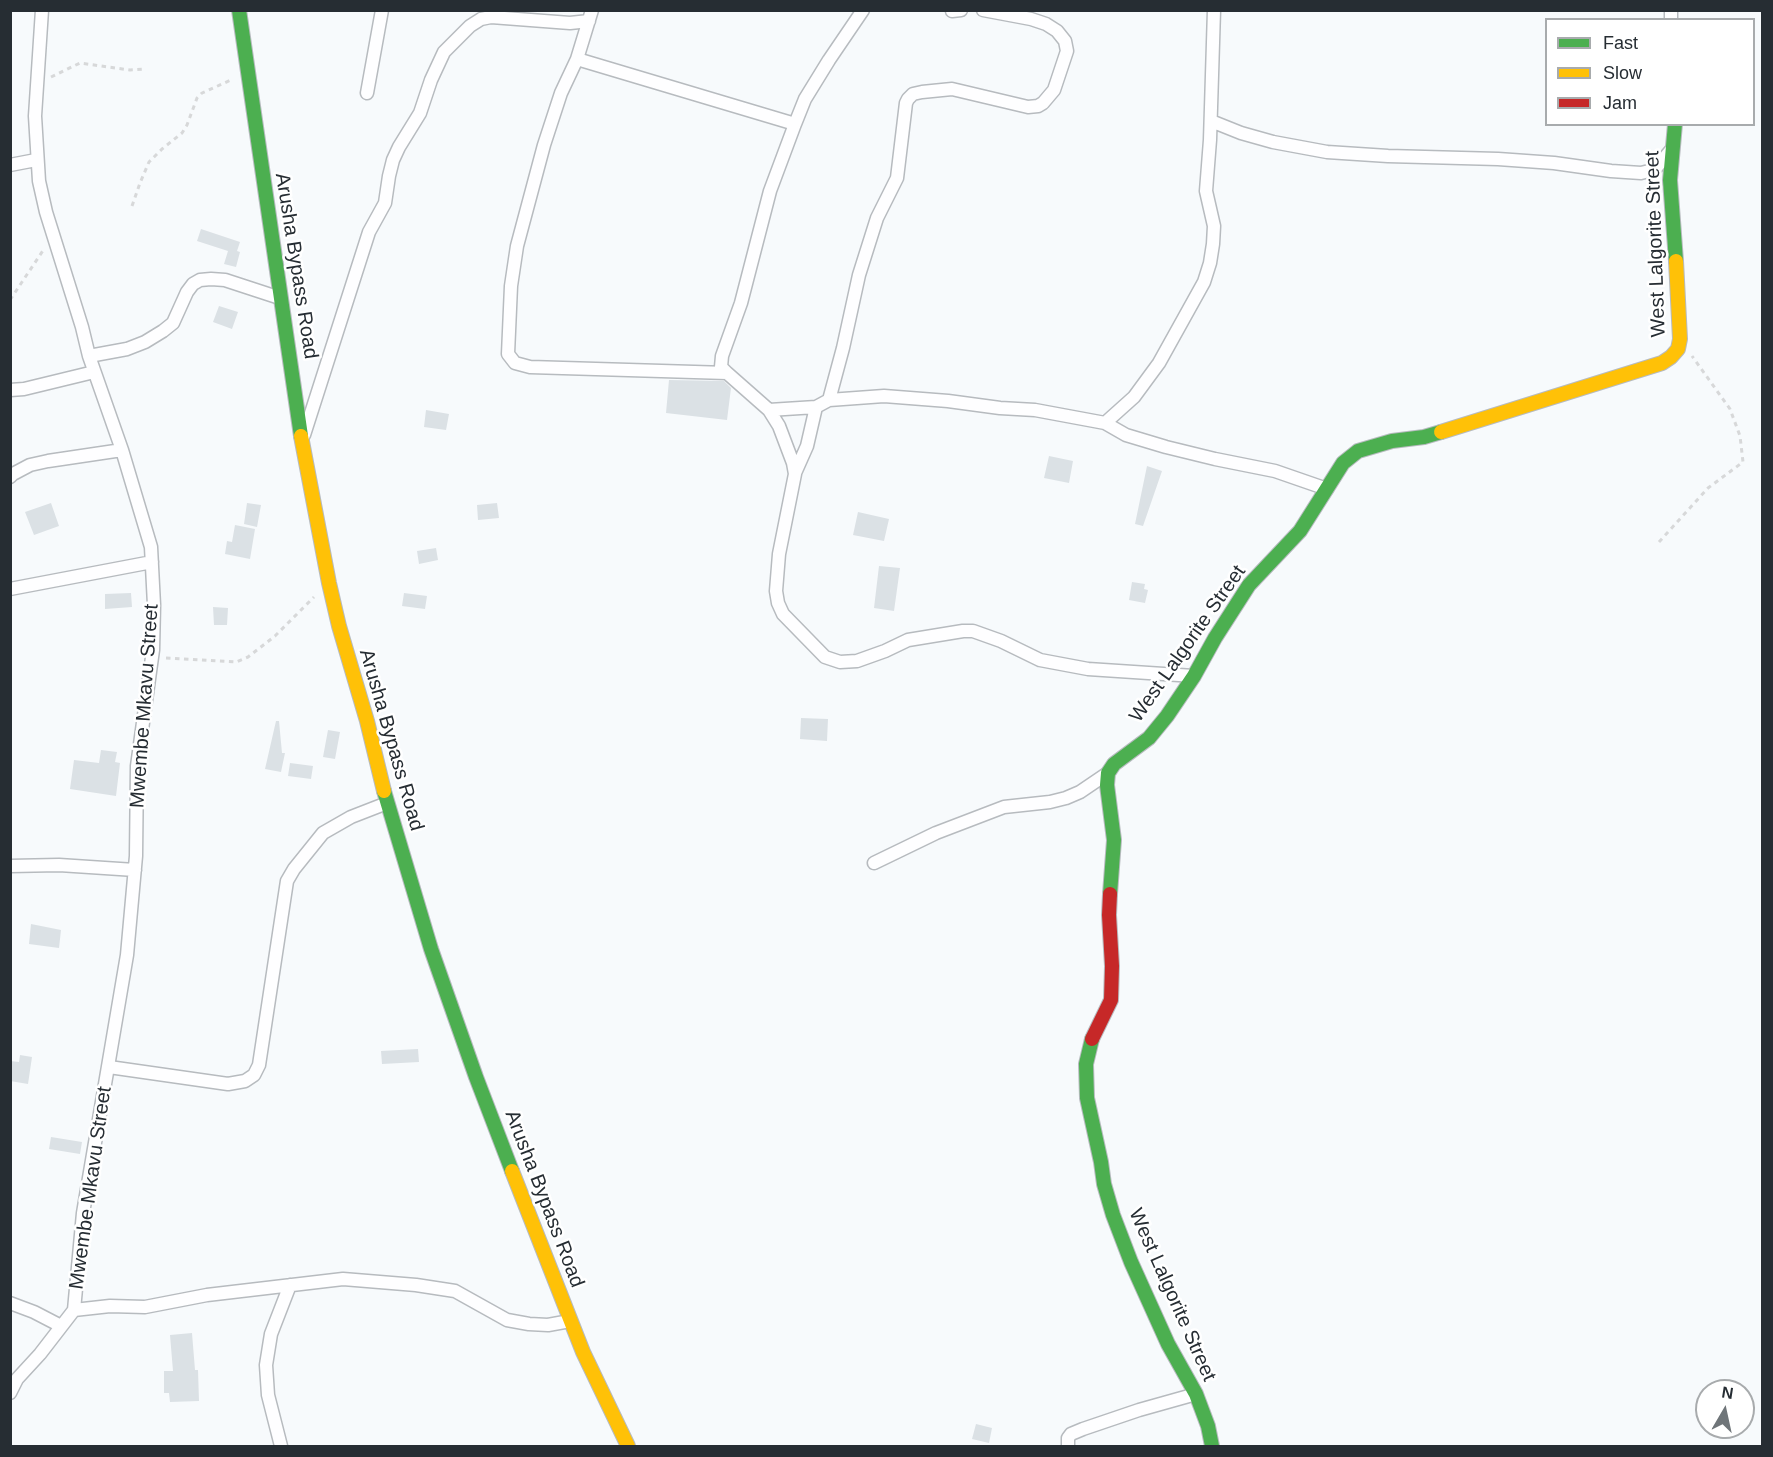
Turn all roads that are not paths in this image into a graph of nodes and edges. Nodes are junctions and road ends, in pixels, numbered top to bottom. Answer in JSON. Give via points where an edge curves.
{"nodes":[{"id":1,"x":42,"y":10,"type":"edge"},
{"id":2,"x":238,"y":10,"type":"edge"},
{"id":3,"x":382,"y":10,"type":"edge"},
{"id":4,"x":863,"y":10,"type":"edge"},
{"id":5,"x":961,"y":10,"type":"edge"},
{"id":6,"x":983,"y":10,"type":"edge"},
{"id":7,"x":1214,"y":10,"type":"edge"},
{"id":8,"x":952,"y":11,"type":"edge"},
{"id":9,"x":504,"y":14,"type":"edge"},
{"id":10,"x":590,"y":16,"type":"edge"},
{"id":11,"x":577,"y":58,"type":"junction"},
{"id":12,"x":367,"y":93,"type":"dead end"},
{"id":13,"x":1211,"y":121,"type":"junction"},
{"id":14,"x":795,"y":124,"type":"junction"},
{"id":15,"x":1675,"y":126,"type":"edge"},
{"id":16,"x":1671,"y":150,"type":"junction"},
{"id":17,"x":36,"y":160,"type":"junction"},
{"id":18,"x":10,"y":165,"type":"edge"},
{"id":19,"x":280,"y":298,"type":"junction"},
{"id":20,"x":89,"y":356,"type":"junction"},
{"id":21,"x":94,"y":372,"type":"junction"},
{"id":22,"x":727,"y":373,"type":"junction"},
{"id":23,"x":10,"y":390,"type":"edge"},
{"id":24,"x":829,"y":400,"type":"junction"},
{"id":25,"x":816,"y":407,"type":"junction"},
{"id":26,"x":769,"y":410,"type":"junction"},
{"id":27,"x":1105,"y":423,"type":"junction"},
{"id":28,"x":302,"y":441,"type":"junction"},
{"id":29,"x":122,"y":450,"type":"junction"},
{"id":30,"x":795,"y":474,"type":"junction"},
{"id":31,"x":10,"y":477,"type":"edge"},
{"id":32,"x":1327,"y":489,"type":"junction"},
{"id":33,"x":152,"y":562,"type":"junction"},
{"id":34,"x":10,"y":589,"type":"edge"},
{"id":35,"x":1194,"y":676,"type":"junction"},
{"id":36,"x":1108,"y":773,"type":"junction"},
{"id":37,"x":387,"y":802,"type":"junction"},
{"id":38,"x":874,"y":863,"type":"dead end"},
{"id":39,"x":10,"y":866,"type":"edge"},
{"id":40,"x":135,"y":870,"type":"junction"},
{"id":41,"x":109,"y":1066,"type":"junction"},
{"id":42,"x":290,"y":1285,"type":"junction"},
{"id":43,"x":10,"y":1303,"type":"edge"},
{"id":44,"x":74,"y":1310,"type":"junction"},
{"id":45,"x":570,"y":1321,"type":"junction"},
{"id":46,"x":61,"y":1326,"type":"junction"},
{"id":47,"x":10,"y":1393,"type":"edge"},
{"id":48,"x":1196,"y":1394,"type":"junction"},
{"id":49,"x":281,"y":1446,"type":"edge"},
{"id":50,"x":628,"y":1446,"type":"edge"},
{"id":51,"x":1068,"y":1446,"type":"edge"},
{"id":52,"x":1212,"y":1446,"type":"edge"}],
"edges":[{"from":1,"to":17,"type":"street","name":"Mwembe Mkavu Street"},
{"from":2,"to":19,"type":"street","name":"Arusha Bypass Road"},
{"from":3,"to":12,"type":"street"},
{"from":4,"to":14,"type":"street","via":[[823,70]]},
{"from":5,"to":8,"type":"street"},
{"from":6,"to":24,"type":"street","via":[[1031,19],[1057,31],[1067,51],[1054,90],[1043,103],[1028,107],[952,89],[921,92],[908,99],[897,178],[877,218],[859,275]]},
{"from":7,"to":13,"type":"street"},
{"from":9,"to":10,"type":"street","via":[[570,23]]},
{"from":9,"to":28,"type":"street","via":[[470,26],[437,65],[420,113],[393,160],[385,203],[369,232]]},
{"from":10,"to":11,"type":"street"},
{"from":11,"to":14,"type":"street"},
{"from":11,"to":22,"type":"street","via":[[544,145],[518,246],[511,286],[508,354],[515,363],[530,367]]},
{"from":13,"to":16,"type":"street","via":[[1273,142],[1328,152],[1498,159],[1641,173],[1656,168]]},
{"from":13,"to":27,"type":"street","via":[[1206,191],[1214,226],[1204,282],[1159,363],[1134,397]]},
{"from":14,"to":22,"type":"street","via":[[770,191],[741,303],[722,356],[722,367]]},
{"from":15,"to":16,"type":"street","name":"West Lalgorite Street"},
{"from":16,"to":32,"type":"street","name":"West Lalgorite Street","via":[[1680,320],[1678,349],[1671,357],[1424,436],[1373,445],[1343,463]]},
{"from":17,"to":18,"type":"street"},
{"from":17,"to":20,"type":"street","name":"Mwembe Mkavu Street","via":[[53,236]]},
{"from":19,"to":20,"type":"street","via":[[225,280],[200,280],[187,292],[173,323],[164,331],[127,349]]},
{"from":19,"to":28,"type":"street","name":"Arusha Bypass Road"},
{"from":20,"to":21,"type":"street","name":"Mwembe Mkavu Street"},
{"from":21,"to":23,"type":"street"},
{"from":21,"to":29,"type":"street","name":"Mwembe Mkavu Street"},
{"from":22,"to":26,"type":"street"},
{"from":24,"to":25,"type":"street"},
{"from":24,"to":27,"type":"street","via":[[901,397],[1035,410]]},
{"from":25,"to":26,"type":"street"},
{"from":25,"to":30,"type":"street","via":[[807,446]]},
{"from":26,"to":30,"type":"street","via":[[779,426]]},
{"from":27,"to":32,"type":"street","via":[[1126,435],[1166,447],[1275,471]]},
{"from":28,"to":37,"type":"street","name":"Arusha Bypass Road","via":[[339,626]]},
{"from":29,"to":31,"type":"street","via":[[30,465]]},
{"from":29,"to":33,"type":"street","name":"Mwembe Mkavu Street"},
{"from":30,"to":35,"type":"street","via":[[779,554],[778,603],[783,614],[825,657],[840,662],[857,661],[908,640],[973,631],[1049,662],[1088,669]]},
{"from":32,"to":35,"type":"street","name":"West Lalgorite Street","via":[[1300,531],[1249,585]]},
{"from":33,"to":34,"type":"street"},
{"from":33,"to":40,"type":"street","name":"Mwembe Mkavu Street","via":[[152,657],[137,766]]},
{"from":35,"to":36,"type":"street","name":"West Lalgorite Street","via":[[1149,738]]},
{"from":36,"to":38,"type":"street","via":[[1066,798],[1004,807],[936,833]]},
{"from":36,"to":48,"type":"street","name":"West Lalgorite Street","via":[[1114,840],[1109,915],[1111,1000],[1090,1042],[1087,1098],[1113,1215],[1168,1344]]},
{"from":37,"to":41,"type":"street","via":[[324,833],[287,881],[259,1065],[254,1075],[228,1084]]},
{"from":37,"to":45,"type":"street","name":"Arusha Bypass Road","via":[[457,1023]]},
{"from":39,"to":40,"type":"street"},
{"from":40,"to":41,"type":"street","name":"Mwembe Mkavu Street","via":[[127,955]]},
{"from":41,"to":44,"type":"street","name":"Mwembe Mkavu Street","via":[[83,1213]]},
{"from":42,"to":44,"type":"street","via":[[145,1307]]},
{"from":42,"to":45,"type":"street","via":[[342,1279],[416,1284],[455,1291],[507,1320],[548,1325]]},
{"from":42,"to":49,"type":"street","via":[[271,1334],[266,1365],[268,1395]]},
{"from":43,"to":46,"type":"street"},
{"from":44,"to":46,"type":"street","name":"Mwembe Mkavu Street"},
{"from":45,"to":50,"type":"street","name":"Arusha Bypass Road"},
{"from":46,"to":47,"type":"street","name":"Mwembe Mkavu Street"},
{"from":48,"to":51,"type":"street","via":[[1083,1429],[1071,1434]]},
{"from":48,"to":52,"type":"street","name":"West Lalgorite Street"}]}
